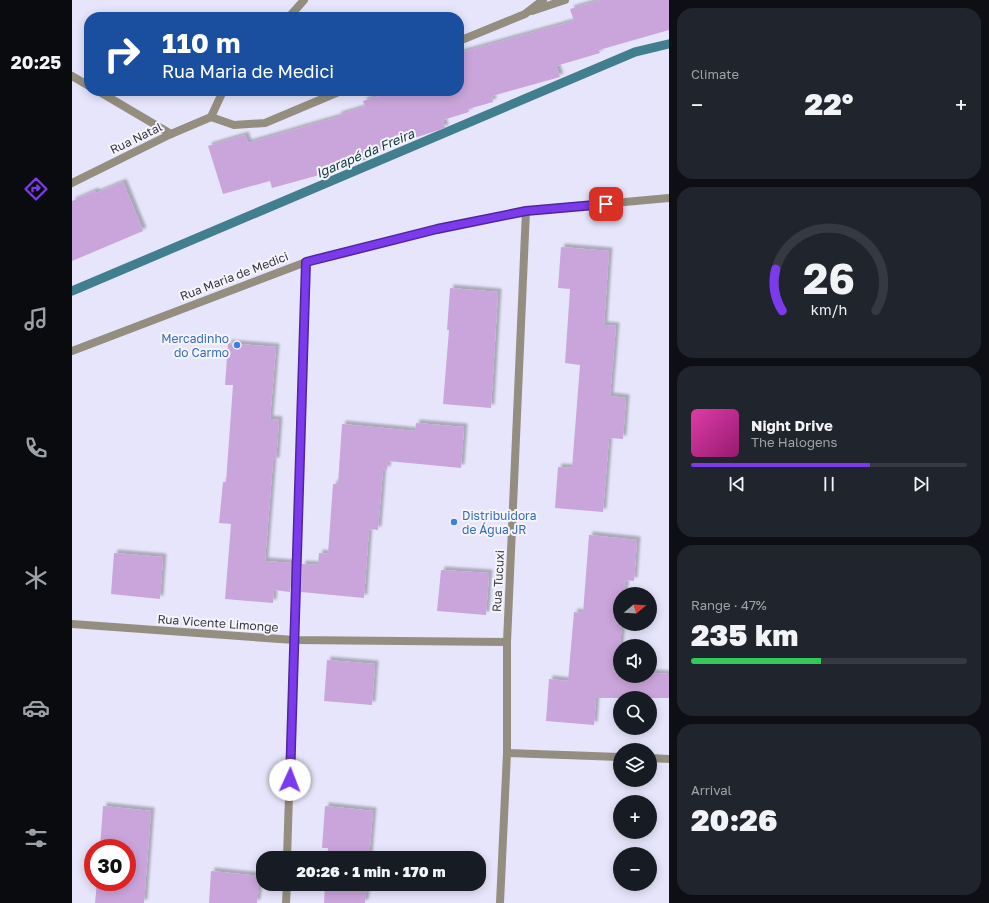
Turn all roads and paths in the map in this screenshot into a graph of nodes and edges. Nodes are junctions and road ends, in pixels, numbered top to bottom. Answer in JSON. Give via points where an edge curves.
{"nodes":[{"id":1,"x":304,"y":0,"type":"edge"},
{"id":2,"x":543,"y":0,"type":"edge"},
{"id":3,"x":565,"y":0,"type":"edge"},
{"id":4,"x":293,"y":12,"type":"edge"},
{"id":5,"x":525,"y":14,"type":"junction"},
{"id":6,"x":464,"y":39,"type":"edge"},
{"id":7,"x":72,"y":76,"type":"edge"},
{"id":8,"x":84,"y":83,"type":"edge"},
{"id":9,"x":106,"y":96,"type":"edge"},
{"id":10,"x":221,"y":96,"type":"edge"},
{"id":11,"x":329,"y":96,"type":"edge"},
{"id":12,"x":211,"y":117,"type":"junction"},
{"id":13,"x":171,"y":134,"type":"junction"},
{"id":14,"x":72,"y":183,"type":"edge"},
{"id":15,"x":669,"y":198,"type":"edge"},
{"id":16,"x":526,"y":211,"type":"junction"},
{"id":17,"x":306,"y":262,"type":"junction"},
{"id":18,"x":72,"y":351,"type":"edge"},
{"id":19,"x":72,"y":624,"type":"edge"},
{"id":20,"x":294,"y":640,"type":"junction"},
{"id":21,"x":507,"y":642,"type":"junction"},
{"id":22,"x":507,"y":753,"type":"junction"},
{"id":23,"x":613,"y":757,"type":"edge"},
{"id":24,"x":657,"y":758,"type":"edge"},
{"id":25,"x":669,"y":759,"type":"edge"},
{"id":26,"x":287,"y":851,"type":"edge"},
{"id":27,"x":287,"y":891,"type":"edge"},
{"id":28,"x":286,"y":903,"type":"edge"},
{"id":29,"x":500,"y":903,"type":"edge"}],
"edges":[{"from":1,"to":4,"type":"street"},
{"from":2,"to":5,"type":"street"},
{"from":3,"to":5,"type":"street"},
{"from":5,"to":6,"type":"street"},
{"from":7,"to":8,"type":"street"},
{"from":9,"to":13,"type":"street"},
{"from":10,"to":12,"type":"street"},
{"from":11,"to":12,"type":"street","via":[[265,123],[234,125]]},
{"from":12,"to":13,"type":"street","name":"Rua Natal"},
{"from":13,"to":14,"type":"street","name":"Rua Natal"},
{"from":15,"to":16,"type":"street","name":"Rua Maria de Medici"},
{"from":16,"to":17,"type":"street","name":"Rua Maria de Medici","via":[[437,229]]},
{"from":16,"to":21,"type":"street","name":"Rua Tucuxi"},
{"from":17,"to":18,"type":"street","name":"Rua Maria de Medici"},
{"from":17,"to":20,"type":"street"},
{"from":19,"to":20,"type":"street","name":"Rua Vicente Limonge"},
{"from":20,"to":21,"type":"street","name":"Rua Vicente Limonge"},
{"from":20,"to":26,"type":"street"},
{"from":21,"to":22,"type":"street","name":"Rua Tucuxi"},
{"from":22,"to":23,"type":"street"},
{"from":22,"to":29,"type":"street","name":"Rua Tucuxi"},
{"from":24,"to":25,"type":"street"},
{"from":27,"to":28,"type":"street"}]}
